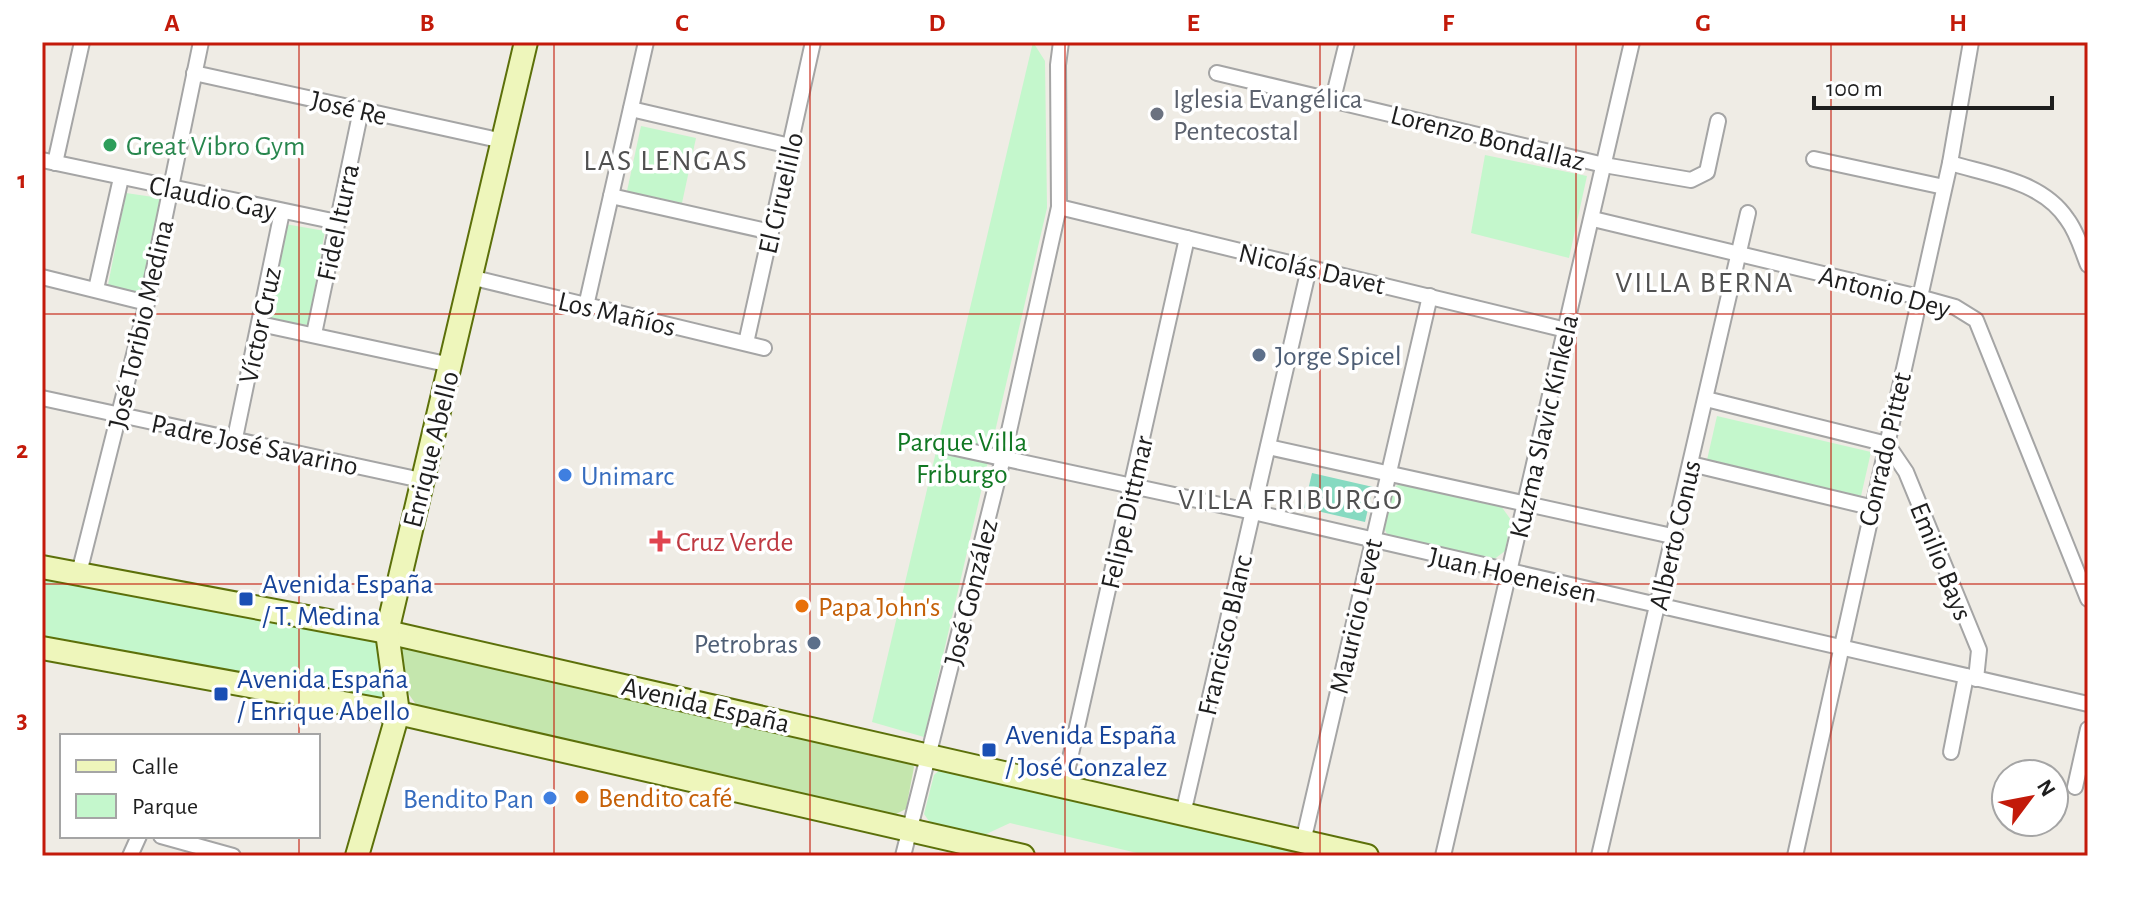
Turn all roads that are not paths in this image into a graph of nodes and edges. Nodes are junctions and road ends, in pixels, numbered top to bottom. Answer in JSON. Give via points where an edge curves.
{"nodes":[{"id":1,"x":82,"y":42,"type":"edge"},
{"id":2,"x":201,"y":42,"type":"edge"},
{"id":3,"x":526,"y":42,"type":"edge"},
{"id":4,"x":646,"y":42,"type":"edge"},
{"id":5,"x":813,"y":42,"type":"edge"},
{"id":6,"x":1061,"y":42,"type":"edge"},
{"id":7,"x":1347,"y":42,"type":"edge"},
{"id":8,"x":1632,"y":42,"type":"edge"},
{"id":9,"x":1971,"y":42,"type":"edge"},
{"id":10,"x":194,"y":73,"type":"junction"},
{"id":11,"x":1217,"y":73,"type":"dead end"},
{"id":12,"x":1333,"y":99,"type":"junction"},
{"id":13,"x":631,"y":109,"type":"junction"},
{"id":14,"x":361,"y":110,"type":"junction"},
{"id":15,"x":1718,"y":121,"type":"dead end"},
{"id":16,"x":503,"y":141,"type":"junction"},
{"id":17,"x":790,"y":146,"type":"junction"},
{"id":18,"x":1814,"y":159,"type":"dead end"},
{"id":19,"x":49,"y":162,"type":"edge"},
{"id":20,"x":1950,"y":163,"type":"junction"},
{"id":21,"x":1604,"y":165,"type":"junction"},
{"id":22,"x":121,"y":178,"type":"junction"},
{"id":23,"x":1944,"y":187,"type":"junction"},
{"id":24,"x":171,"y":189,"type":"junction"},
{"id":25,"x":611,"y":196,"type":"junction"},
{"id":26,"x":1059,"y":207,"type":"junction"},
{"id":27,"x":282,"y":212,"type":"junction"},
{"id":28,"x":1748,"y":213,"type":"dead end"},
{"id":29,"x":1593,"y":219,"type":"junction"},
{"id":30,"x":337,"y":222,"type":"junction"},
{"id":31,"x":771,"y":232,"type":"junction"},
{"id":32,"x":1187,"y":238,"type":"junction"},
{"id":33,"x":1739,"y":255,"type":"junction"},
{"id":34,"x":2088,"y":265,"type":"edge"},
{"id":35,"x":1309,"y":268,"type":"junction"},
{"id":36,"x":42,"y":277,"type":"edge"},
{"id":37,"x":470,"y":277,"type":"junction"},
{"id":38,"x":96,"y":289,"type":"junction"},
{"id":39,"x":1430,"y":296,"type":"junction"},
{"id":40,"x":1919,"y":297,"type":"junction"},
{"id":41,"x":147,"y":303,"type":"junction"},
{"id":42,"x":586,"y":306,"type":"junction"},
{"id":43,"x":260,"y":324,"type":"junction"},
{"id":44,"x":1566,"y":330,"type":"junction"},
{"id":45,"x":314,"y":334,"type":"junction"},
{"id":46,"x":746,"y":343,"type":"junction"},
{"id":47,"x":764,"y":348,"type":"dead end"},
{"id":48,"x":451,"y":365,"type":"junction"},
{"id":49,"x":42,"y":398,"type":"edge"},
{"id":50,"x":1706,"y":399,"type":"junction"},
{"id":51,"x":120,"y":415,"type":"junction"},
{"id":52,"x":235,"y":438,"type":"junction"},
{"id":53,"x":937,"y":444,"type":"dead end"},
{"id":54,"x":1887,"y":444,"type":"junction"},
{"id":55,"x":1268,"y":447,"type":"junction"},
{"id":56,"x":1003,"y":458,"type":"junction"},
{"id":57,"x":1691,"y":464,"type":"junction"},
{"id":58,"x":1388,"y":474,"type":"junction"},
{"id":59,"x":421,"y":480,"type":"junction"},
{"id":60,"x":1131,"y":486,"type":"junction"},
{"id":61,"x":1525,"y":504,"type":"junction"},
{"id":62,"x":1870,"y":507,"type":"junction"},
{"id":63,"x":1253,"y":512,"type":"junction"},
{"id":64,"x":1672,"y":536,"type":"junction"},
{"id":65,"x":1373,"y":542,"type":"junction"},
{"id":66,"x":42,"y":567,"type":"edge"},
{"id":67,"x":79,"y":573,"type":"junction"},
{"id":68,"x":1508,"y":574,"type":"junction"},
{"id":69,"x":2088,"y":599,"type":"edge"},
{"id":70,"x":1657,"y":607,"type":"junction"},
{"id":71,"x":387,"y":632,"type":"junction"},
{"id":72,"x":1839,"y":647,"type":"junction"},
{"id":73,"x":42,"y":648,"type":"edge"},
{"id":74,"x":1971,"y":678,"type":"junction"},
{"id":75,"x":2088,"y":704,"type":"edge"},
{"id":76,"x":398,"y":713,"type":"junction"},
{"id":77,"x":2088,"y":729,"type":"edge"},
{"id":78,"x":1951,"y":752,"type":"dead end"},
{"id":79,"x":931,"y":755,"type":"junction"},
{"id":80,"x":1064,"y":785,"type":"junction"},
{"id":81,"x":2075,"y":787,"type":"dead end"},
{"id":82,"x":1183,"y":814,"type":"junction"},
{"id":83,"x":910,"y":829,"type":"junction"},
{"id":84,"x":168,"y":838,"type":"edge"},
{"id":85,"x":1303,"y":842,"type":"junction"},
{"id":86,"x":233,"y":856,"type":"edge"},
{"id":87,"x":357,"y":856,"type":"edge"},
{"id":88,"x":903,"y":856,"type":"edge"},
{"id":89,"x":1023,"y":856,"type":"edge"},
{"id":90,"x":1367,"y":856,"type":"edge"},
{"id":91,"x":1443,"y":856,"type":"edge"},
{"id":92,"x":1599,"y":856,"type":"edge"},
{"id":93,"x":1795,"y":856,"type":"edge"}],
"edges":[{"from":1,"to":19,"type":"street"},
{"from":2,"to":10,"type":"street","name":"José Toribio Medina"},
{"from":3,"to":16,"type":"main road","name":"Enrique Abello"},
{"from":4,"to":13,"type":"street"},
{"from":5,"to":17,"type":"street","name":"El Ciruelillo"},
{"from":6,"to":26,"type":"street","name":"José González"},
{"from":7,"to":12,"type":"street"},
{"from":8,"to":21,"type":"street","name":"Kuzma Slavic Kinkela"},
{"from":9,"to":20,"type":"street","name":"Conrado Pittet"},
{"from":10,"to":14,"type":"street","name":"José Re"},
{"from":10,"to":24,"type":"street","name":"José Toribio Medina"},
{"from":11,"to":12,"type":"street","name":"Lorenzo Bondallaz"},
{"from":12,"to":21,"type":"street","name":"Lorenzo Bondallaz"},
{"from":13,"to":17,"type":"street"},
{"from":13,"to":25,"type":"street"},
{"from":14,"to":16,"type":"street","name":"José Re"},
{"from":14,"to":30,"type":"street","name":"Fidel Iturra"},
{"from":15,"to":21,"type":"street","name":"Lorenzo Bondallaz","via":[[1707,172],[1701,178]]},
{"from":16,"to":37,"type":"main road","name":"Enrique Abello"},
{"from":17,"to":31,"type":"street","name":"El Ciruelillo"},
{"from":18,"to":23,"type":"street"},
{"from":19,"to":22,"type":"street","name":"Claudio Gay"},
{"from":20,"to":23,"type":"street","name":"Conrado Pittet"},
{"from":20,"to":34,"type":"street","via":[[2030,187],[2049,199],[2068,219]]},
{"from":21,"to":29,"type":"street","name":"Kuzma Slavic Kinkela"},
{"from":22,"to":24,"type":"street","name":"Claudio Gay"},
{"from":22,"to":38,"type":"street"},
{"from":23,"to":40,"type":"street","name":"Conrado Pittet"},
{"from":24,"to":27,"type":"street","name":"Claudio Gay"},
{"from":24,"to":41,"type":"street","name":"José Toribio Medina"},
{"from":25,"to":31,"type":"street"},
{"from":25,"to":42,"type":"street"},
{"from":26,"to":32,"type":"street","name":"Nicolás Davet"},
{"from":26,"to":56,"type":"street","name":"José González"},
{"from":27,"to":30,"type":"street","name":"Claudio Gay"},
{"from":27,"to":43,"type":"street","name":"Víctor Cruz"},
{"from":28,"to":33,"type":"street","name":"Alberto Conus"},
{"from":29,"to":33,"type":"street","name":"Antonio Dey"},
{"from":29,"to":44,"type":"street","name":"Kuzma Slavic Kinkela"},
{"from":30,"to":45,"type":"street","name":"Fidel Iturra"},
{"from":31,"to":46,"type":"street","name":"El Ciruelillo"},
{"from":32,"to":35,"type":"street","name":"Nicolás Davet"},
{"from":32,"to":60,"type":"street","name":"Felipe Dittmar"},
{"from":33,"to":40,"type":"street","name":"Antonio Dey"},
{"from":33,"to":50,"type":"street","name":"Alberto Conus"},
{"from":35,"to":39,"type":"street","name":"Nicolás Davet"},
{"from":35,"to":55,"type":"street","name":"Francisco Blanc"},
{"from":36,"to":38,"type":"street"},
{"from":37,"to":42,"type":"street","name":"Los Mañíos"},
{"from":37,"to":48,"type":"main road","name":"Enrique Abello"},
{"from":38,"to":41,"type":"street"},
{"from":39,"to":44,"type":"street","name":"Nicolás Davet"},
{"from":39,"to":58,"type":"street","name":"Mauricio Levet"},
{"from":40,"to":54,"type":"street","name":"Conrado Pittet"},
{"from":40,"to":69,"type":"street","name":"Antonio Dey","via":[[1955,307],[1976,320]]},
{"from":41,"to":51,"type":"street","name":"José Toribio Medina"},
{"from":42,"to":46,"type":"street","name":"Los Mañíos"},
{"from":43,"to":45,"type":"street"},
{"from":43,"to":52,"type":"street","name":"Víctor Cruz"},
{"from":44,"to":61,"type":"street","name":"Kuzma Slavic Kinkela"},
{"from":45,"to":48,"type":"street"},
{"from":46,"to":47,"type":"street","name":"Los Mañíos"},
{"from":48,"to":59,"type":"main road","name":"Enrique Abello"},
{"from":49,"to":51,"type":"street","name":"Padre José Savarino"},
{"from":50,"to":54,"type":"street"},
{"from":50,"to":57,"type":"street","name":"Alberto Conus"},
{"from":51,"to":52,"type":"street","name":"Padre José Savarino"},
{"from":51,"to":67,"type":"street","name":"José Toribio Medina"},
{"from":52,"to":59,"type":"street","name":"Padre José Savarino"},
{"from":53,"to":56,"type":"street","name":"Juan Hoeneisen"},
{"from":54,"to":62,"type":"street","name":"Conrado Pittet"},
{"from":54,"to":74,"type":"street","name":"Emilio Bays","via":[[1906,472],[1979,650]]},
{"from":55,"to":58,"type":"street"},
{"from":55,"to":63,"type":"street","name":"Francisco Blanc"},
{"from":56,"to":60,"type":"street","name":"Juan Hoeneisen"},
{"from":56,"to":79,"type":"street","name":"José González"},
{"from":57,"to":62,"type":"street"},
{"from":57,"to":64,"type":"street","name":"Alberto Conus"},
{"from":58,"to":61,"type":"street"},
{"from":58,"to":65,"type":"street","name":"Mauricio Levet"},
{"from":59,"to":71,"type":"main road","name":"Enrique Abello"},
{"from":60,"to":63,"type":"street","name":"Juan Hoeneisen"},
{"from":60,"to":80,"type":"street","name":"Felipe Dittmar"},
{"from":61,"to":64,"type":"street"},
{"from":61,"to":68,"type":"street","name":"Kuzma Slavic Kinkela"},
{"from":62,"to":72,"type":"street","name":"Conrado Pittet"},
{"from":63,"to":65,"type":"street","name":"Juan Hoeneisen"},
{"from":63,"to":82,"type":"street","name":"Francisco Blanc"},
{"from":64,"to":70,"type":"street","name":"Alberto Conus"},
{"from":65,"to":68,"type":"street","name":"Juan Hoeneisen"},
{"from":65,"to":85,"type":"street","name":"Mauricio Levet"},
{"from":66,"to":67,"type":"main road","name":"Avenida España"},
{"from":67,"to":71,"type":"main road","name":"Avenida España"},
{"from":68,"to":70,"type":"street","name":"Juan Hoeneisen"},
{"from":68,"to":91,"type":"street","name":"Kuzma Slavic Kinkela"},
{"from":70,"to":72,"type":"street","name":"Juan Hoeneisen"},
{"from":70,"to":92,"type":"street","name":"Alberto Conus"},
{"from":71,"to":76,"type":"main road","name":"Enrique Abello"},
{"from":71,"to":79,"type":"main road","name":"Avenida España"},
{"from":72,"to":74,"type":"street","name":"Juan Hoeneisen"},
{"from":72,"to":93,"type":"street","name":"Conrado Pittet"},
{"from":73,"to":76,"type":"main road"},
{"from":74,"to":75,"type":"street","name":"Juan Hoeneisen"},
{"from":74,"to":78,"type":"street","name":"Emilio Bays"},
{"from":76,"to":83,"type":"main road"},
{"from":76,"to":87,"type":"main road","name":"Enrique Abello"},
{"from":77,"to":81,"type":"street"},
{"from":79,"to":80,"type":"main road","name":"Avenida España"},
{"from":79,"to":83,"type":"street","name":"José González"},
{"from":80,"to":82,"type":"main road","name":"Avenida España"},
{"from":82,"to":85,"type":"main road","name":"Avenida España"},
{"from":83,"to":88,"type":"street","name":"José González"},
{"from":83,"to":89,"type":"main road"},
{"from":84,"to":86,"type":"street"},
{"from":85,"to":90,"type":"main road","name":"Avenida España"}]}
